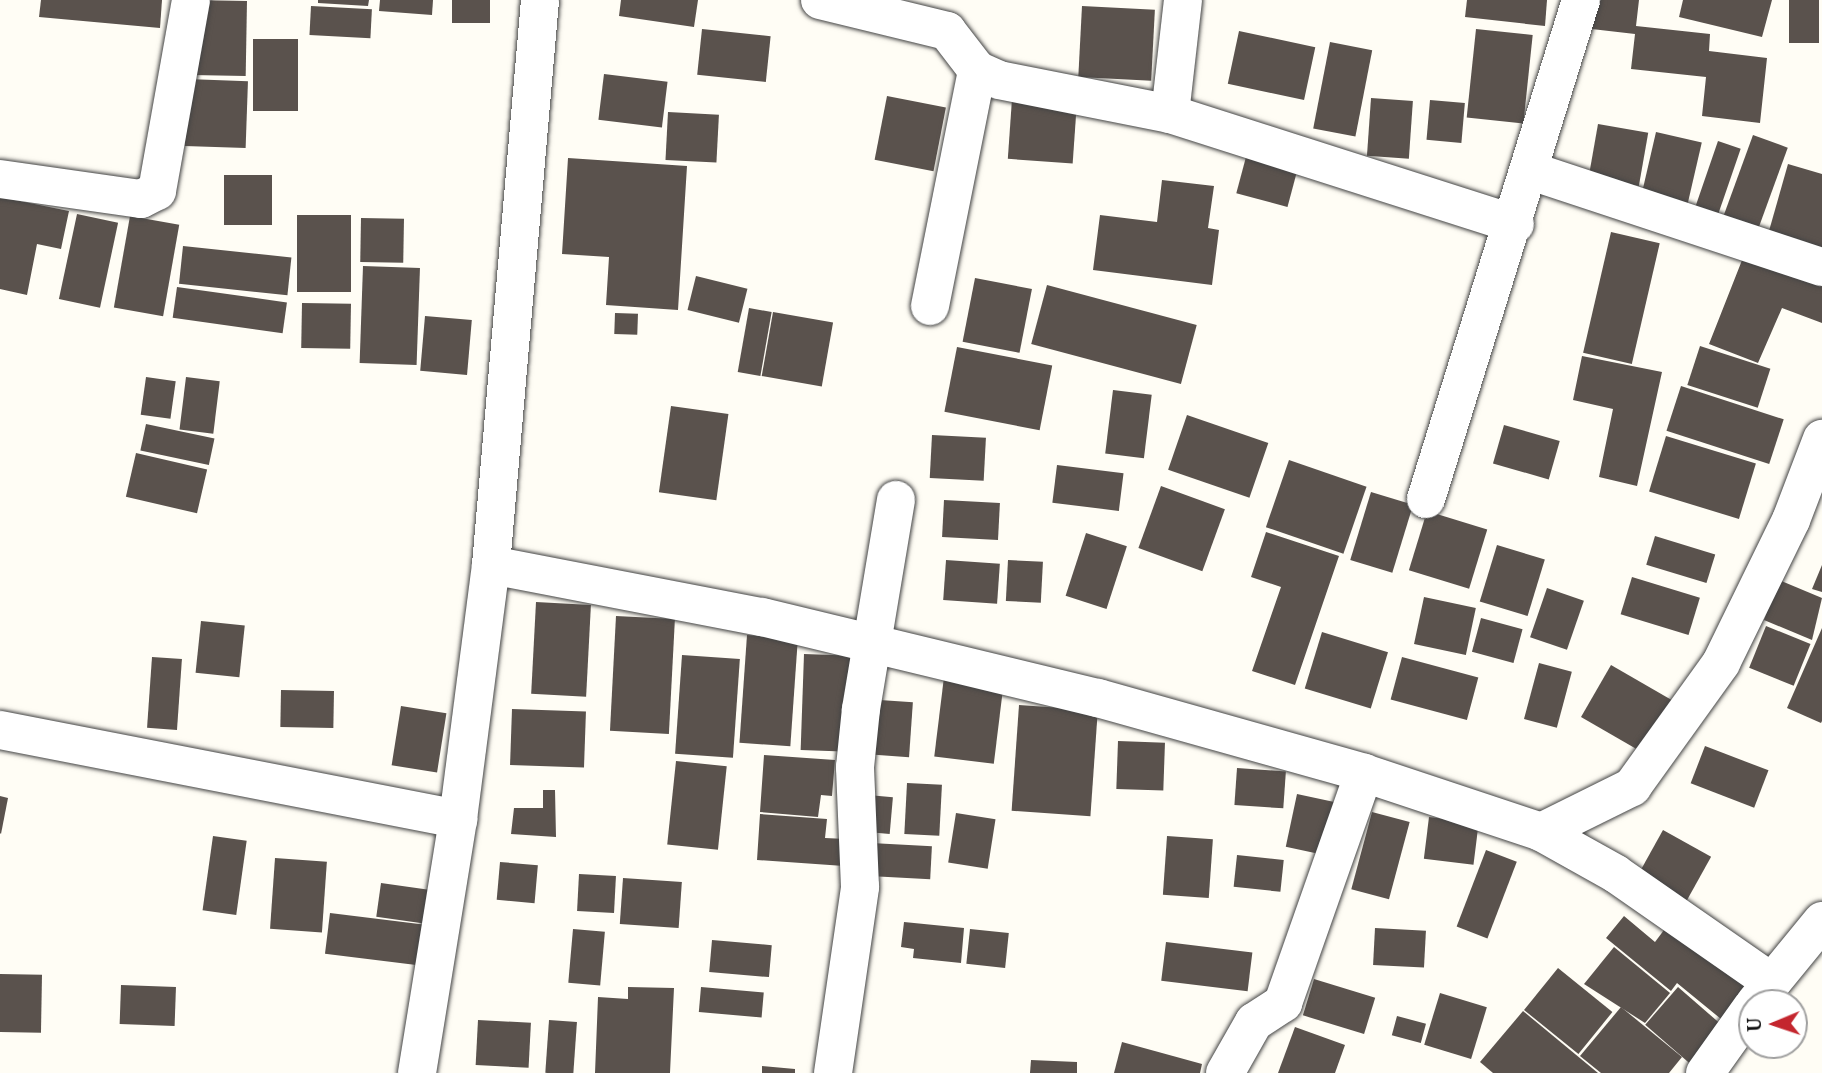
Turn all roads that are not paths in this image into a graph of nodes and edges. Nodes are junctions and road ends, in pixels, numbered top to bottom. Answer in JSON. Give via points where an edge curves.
{"nodes":[{"id":1,"x":191,"y":0,"type":"edge"},
{"id":2,"x":540,"y":0,"type":"edge"},
{"id":3,"x":820,"y":0,"type":"edge"},
{"id":4,"x":1184,"y":0,"type":"edge"},
{"id":5,"x":1581,"y":0,"type":"edge"},
{"id":6,"x":949,"y":15,"type":"edge"},
{"id":7,"x":977,"y":70,"type":"junction"},
{"id":8,"x":1170,"y":114,"type":"junction"},
{"id":9,"x":1531,"y":171,"type":"junction"},
{"id":10,"x":0,"y":179,"type":"edge"},
{"id":11,"x":1515,"y":224,"type":"junction"},
{"id":12,"x":1822,"y":267,"type":"edge"},
{"id":13,"x":930,"y":306,"type":"dead end"},
{"id":14,"x":1822,"y":439,"type":"edge"},
{"id":15,"x":1426,"y":499,"type":"dead end"},
{"id":16,"x":896,"y":500,"type":"dead end"},
{"id":17,"x":491,"y":565,"type":"junction"},
{"id":18,"x":870,"y":646,"type":"junction"},
{"id":19,"x":0,"y":730,"type":"edge"},
{"id":20,"x":1364,"y":773,"type":"junction"},
{"id":21,"x":457,"y":819,"type":"junction"},
{"id":22,"x":1541,"y":832,"type":"junction"},
{"id":23,"x":1822,"y":921,"type":"edge"},
{"id":24,"x":1750,"y":989,"type":"edge"},
{"id":25,"x":1766,"y":989,"type":"edge"},
{"id":26,"x":1738,"y":1027,"type":"edge"},
{"id":27,"x":417,"y":1073,"type":"edge"},
{"id":28,"x":833,"y":1073,"type":"edge"},
{"id":29,"x":1225,"y":1073,"type":"edge"},
{"id":30,"x":1705,"y":1073,"type":"edge"}],
"edges":[{"from":1,"to":10,"type":"street","via":[[157,191],[141,199]]},
{"from":2,"to":17,"type":"street"},
{"from":3,"to":6,"type":"street"},
{"from":4,"to":8,"type":"street"},
{"from":5,"to":9,"type":"street"},
{"from":6,"to":7,"type":"street"},
{"from":7,"to":8,"type":"street","via":[[999,80]]},
{"from":7,"to":13,"type":"street"},
{"from":8,"to":11,"type":"street"},
{"from":9,"to":11,"type":"street"},
{"from":9,"to":12,"type":"street"},
{"from":11,"to":15,"type":"street"},
{"from":14,"to":22,"type":"street","via":[[1791,520],[1704,686],[1632,787]]},
{"from":16,"to":18,"type":"street"},
{"from":17,"to":18,"type":"street","via":[[762,617]]},
{"from":17,"to":21,"type":"street"},
{"from":18,"to":20,"type":"street","via":[[1098,698]]},
{"from":18,"to":28,"type":"street","via":[[855,767],[860,887]]},
{"from":19,"to":21,"type":"street"},
{"from":20,"to":22,"type":"street"},
{"from":20,"to":29,"type":"street","via":[[1283,1003],[1254,1022]]},
{"from":21,"to":27,"type":"street"},
{"from":22,"to":24,"type":"street","via":[[1616,874]]},
{"from":23,"to":25,"type":"street"},
{"from":26,"to":30,"type":"street"}]}
